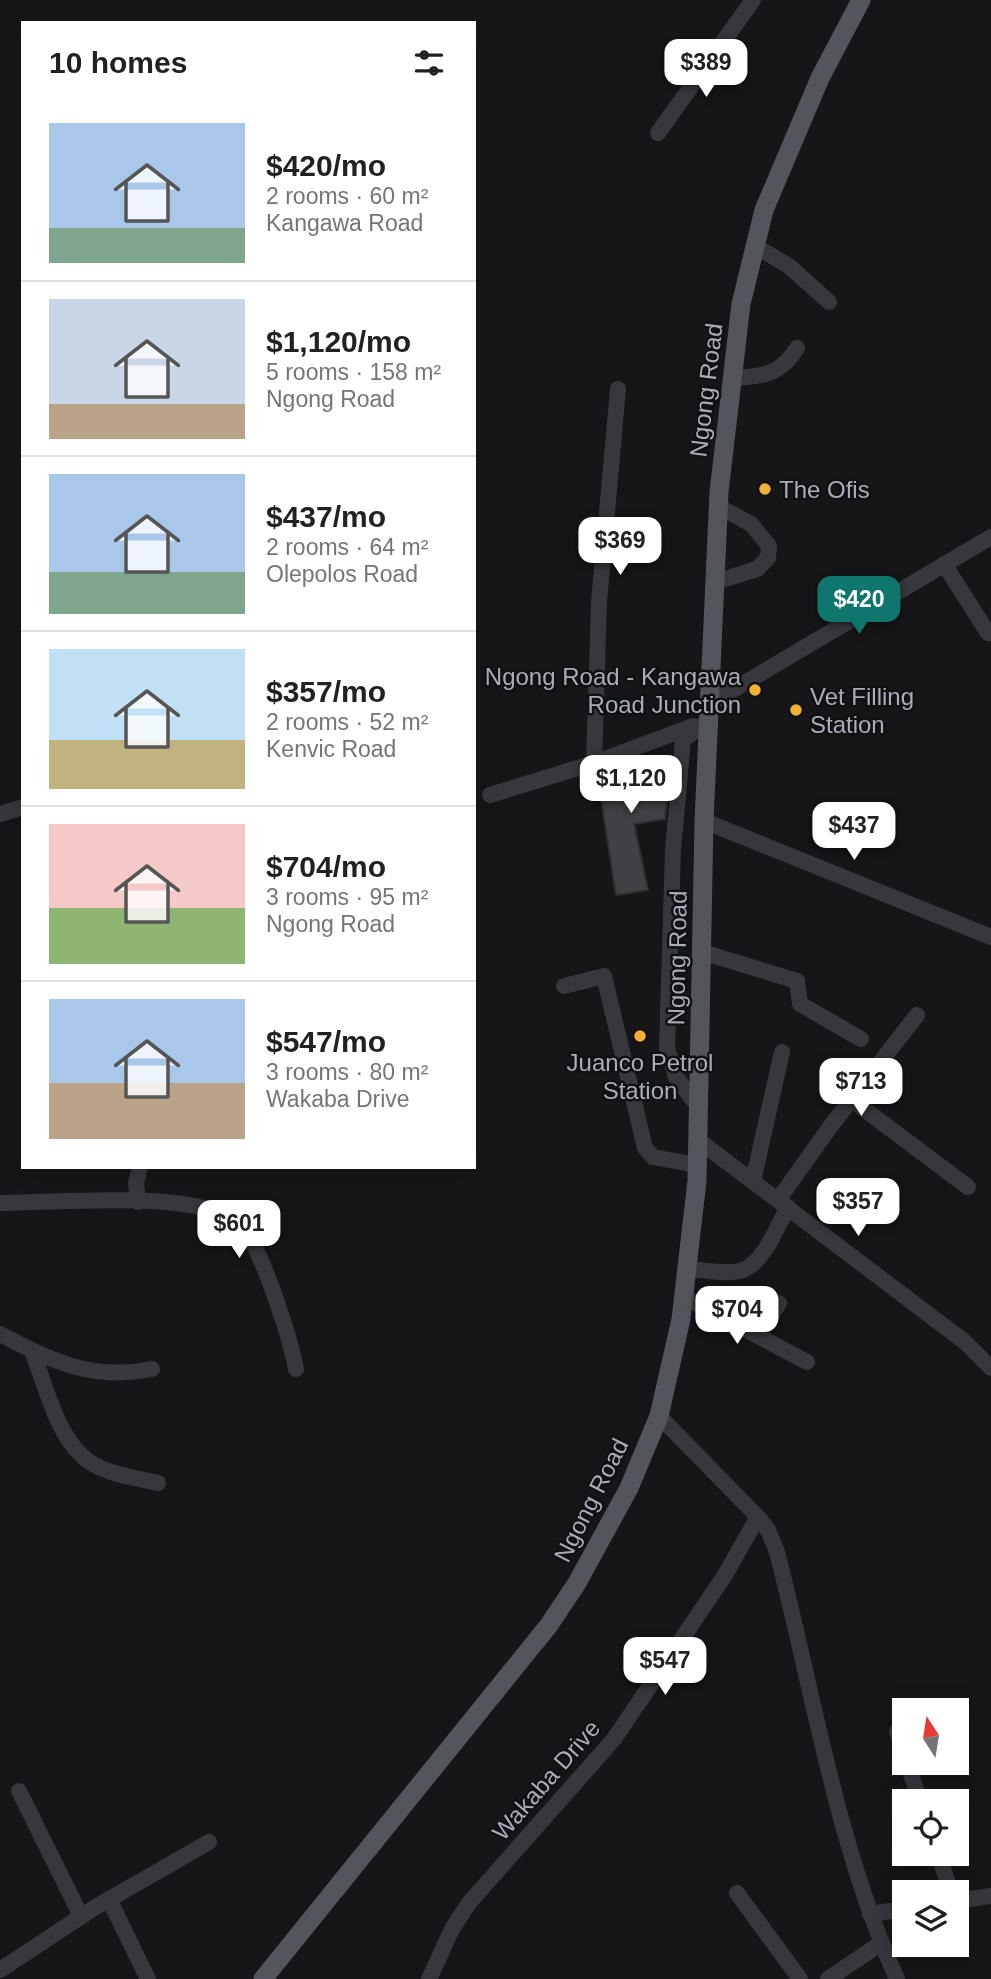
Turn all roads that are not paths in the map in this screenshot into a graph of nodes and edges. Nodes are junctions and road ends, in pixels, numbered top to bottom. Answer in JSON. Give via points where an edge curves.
{"nodes":[{"id":1,"x":753,"y":0,"type":"edge"},
{"id":2,"x":861,"y":0,"type":"edge"},
{"id":3,"x":658,"y":133,"type":"dead end"},
{"id":4,"x":755,"y":246,"type":"junction"},
{"id":5,"x":829,"y":302,"type":"dead end"},
{"id":6,"x":797,"y":348,"type":"dead end"},
{"id":7,"x":732,"y":378,"type":"junction"},
{"id":8,"x":618,"y":389,"type":"dead end"},
{"id":9,"x":718,"y":506,"type":"junction"},
{"id":10,"x":991,"y":537,"type":"edge"},
{"id":11,"x":944,"y":564,"type":"junction"},
{"id":12,"x":715,"y":582,"type":"junction"},
{"id":13,"x":988,"y":633,"type":"dead end"},
{"id":14,"x":709,"y":712,"type":"junction"},
{"id":15,"x":594,"y":763,"type":"junction"},
{"id":16,"x":490,"y":795,"type":"dead end"},
{"id":17,"x":21,"y":808,"type":"edge"},
{"id":18,"x":0,"y":814,"type":"edge"},
{"id":19,"x":704,"y":821,"type":"junction"},
{"id":20,"x":991,"y":937,"type":"edge"},
{"id":21,"x":702,"y":952,"type":"junction"},
{"id":22,"x":564,"y":986,"type":"dead end"},
{"id":23,"x":917,"y":1016,"type":"dead end"},
{"id":24,"x":862,"y":1039,"type":"dead end"},
{"id":25,"x":782,"y":1052,"type":"dead end"},
{"id":26,"x":852,"y":1100,"type":"junction"},
{"id":27,"x":699,"y":1108,"type":"junction"},
{"id":28,"x":698,"y":1140,"type":"junction"},
{"id":29,"x":697,"y":1165,"type":"junction"},
{"id":30,"x":140,"y":1169,"type":"edge"},
{"id":31,"x":753,"y":1181,"type":"junction"},
{"id":32,"x":968,"y":1188,"type":"dead end"},
{"id":33,"x":138,"y":1202,"type":"junction"},
{"id":34,"x":0,"y":1203,"type":"edge"},
{"id":35,"x":783,"y":1203,"type":"junction"},
{"id":36,"x":688,"y":1269,"type":"junction"},
{"id":37,"x":684,"y":1297,"type":"junction"},
{"id":38,"x":779,"y":1303,"type":"dead end"},
{"id":39,"x":0,"y":1334,"type":"edge"},
{"id":40,"x":759,"y":1336,"type":"junction"},
{"id":41,"x":32,"y":1351,"type":"junction"},
{"id":42,"x":807,"y":1362,"type":"dead end"},
{"id":43,"x":991,"y":1368,"type":"edge"},
{"id":44,"x":152,"y":1369,"type":"dead end"},
{"id":45,"x":296,"y":1369,"type":"dead end"},
{"id":46,"x":659,"y":1416,"type":"junction"},
{"id":47,"x":158,"y":1483,"type":"dead end"},
{"id":48,"x":758,"y":1517,"type":"junction"},
{"id":49,"x":19,"y":1791,"type":"dead end"},
{"id":50,"x":209,"y":1842,"type":"dead end"},
{"id":51,"x":737,"y":1893,"type":"dead end"},
{"id":52,"x":991,"y":1896,"type":"edge"},
{"id":53,"x":109,"y":1899,"type":"junction"},
{"id":54,"x":969,"y":1899,"type":"edge"},
{"id":55,"x":892,"y":1911,"type":"edge"},
{"id":56,"x":870,"y":1914,"type":"junction"},
{"id":57,"x":81,"y":1916,"type":"junction"},
{"id":58,"x":880,"y":1944,"type":"junction"},
{"id":59,"x":0,"y":1970,"type":"edge"},
{"id":60,"x":148,"y":1979,"type":"edge"},
{"id":61,"x":263,"y":1979,"type":"edge"},
{"id":62,"x":429,"y":1979,"type":"edge"},
{"id":63,"x":800,"y":1979,"type":"edge"},
{"id":64,"x":828,"y":1979,"type":"edge"},
{"id":65,"x":897,"y":1979,"type":"edge"}],
"edges":[{"from":1,"to":3,"type":"street"},
{"from":2,"to":4,"type":"main road","name":"Ngong Road","via":[[797,129]]},
{"from":4,"to":5,"type":"street","via":[[799,273]]},
{"from":4,"to":7,"type":"main road","name":"Ngong Road","via":[[741,304]]},
{"from":6,"to":7,"type":"street","via":[[781,368],[765,376]]},
{"from":7,"to":9,"type":"main road","name":"Ngong Road"},
{"from":8,"to":15,"type":"street","via":[[599,602]]},
{"from":9,"to":12,"type":"main road","name":"Ngong Road"},
{"from":9,"to":12,"type":"street","via":[[751,524],[769,546],[768,558],[757,569]]},
{"from":10,"to":11,"type":"street"},
{"from":11,"to":13,"type":"street"},
{"from":11,"to":14,"type":"street"},
{"from":12,"to":14,"type":"main road","name":"Ngong Road"},
{"from":14,"to":15,"type":"street"},
{"from":14,"to":19,"type":"main road","name":"Ngong Road"},
{"from":14,"to":27,"type":"street","via":[[683,740],[673,849],[667,1048],[676,1077]]},
{"from":15,"to":16,"type":"street"},
{"from":17,"to":18,"type":"street"},
{"from":19,"to":20,"type":"street"},
{"from":19,"to":21,"type":"main road","name":"Ngong Road"},
{"from":21,"to":24,"type":"street","via":[[797,981],[800,1004]]},
{"from":21,"to":27,"type":"main road","name":"Ngong Road"},
{"from":22,"to":29,"type":"street","via":[[604,976],[645,1148],[653,1157]]},
{"from":23,"to":26,"type":"street"},
{"from":25,"to":31,"type":"street"},
{"from":26,"to":32,"type":"street"},
{"from":26,"to":35,"type":"street"},
{"from":27,"to":28,"type":"main road","name":"Ngong Road"},
{"from":28,"to":29,"type":"main road","name":"Ngong Road"},
{"from":28,"to":31,"type":"street"},
{"from":29,"to":36,"type":"main road","name":"Ngong Road"},
{"from":30,"to":33,"type":"street"},
{"from":31,"to":35,"type":"street"},
{"from":33,"to":34,"type":"street"},
{"from":33,"to":45,"type":"street","via":[[198,1205],[237,1222],[256,1252],[290,1340]]},
{"from":35,"to":36,"type":"street","via":[[761,1254],[749,1267],[736,1271]]},
{"from":35,"to":43,"type":"street","via":[[965,1342]]},
{"from":36,"to":37,"type":"main road","name":"Ngong Road"},
{"from":37,"to":40,"type":"street"},
{"from":37,"to":46,"type":"main road","name":"Ngong Road"},
{"from":38,"to":40,"type":"street"},
{"from":39,"to":41,"type":"street"},
{"from":40,"to":42,"type":"street"},
{"from":41,"to":44,"type":"street","via":[[58,1364],[99,1373]]},
{"from":41,"to":47,"type":"street","via":[[54,1410],[82,1456],[106,1470]]},
{"from":46,"to":48,"type":"street"},
{"from":46,"to":61,"type":"main road","name":"Ngong Road","via":[[629,1488],[549,1625]]},
{"from":48,"to":56,"type":"street","via":[[777,1552],[825,1759]]},
{"from":48,"to":62,"type":"street","name":"Wakaba Drive","via":[[725,1575],[614,1739],[469,1903]]},
{"from":49,"to":57,"type":"street"},
{"from":50,"to":53,"type":"street"},
{"from":51,"to":63,"type":"street"},
{"from":52,"to":54,"type":"street"},
{"from":53,"to":57,"type":"street"},
{"from":53,"to":60,"type":"street"},
{"from":55,"to":56,"type":"street"},
{"from":56,"to":58,"type":"street"},
{"from":57,"to":59,"type":"street"},
{"from":58,"to":64,"type":"street"},
{"from":58,"to":65,"type":"street"}]}
